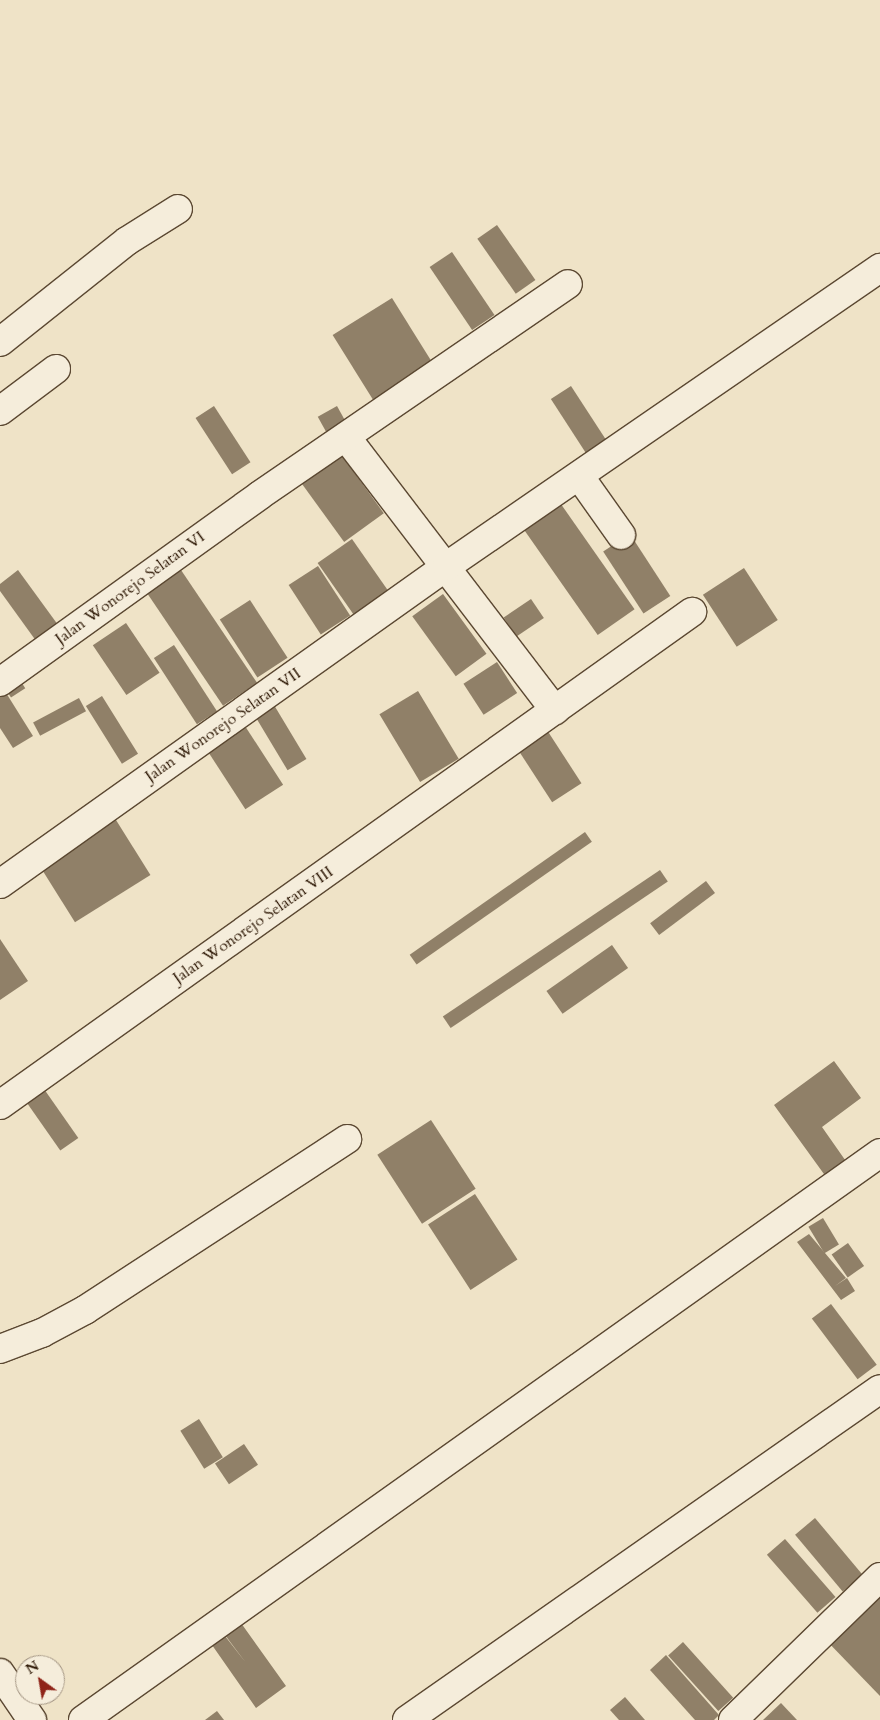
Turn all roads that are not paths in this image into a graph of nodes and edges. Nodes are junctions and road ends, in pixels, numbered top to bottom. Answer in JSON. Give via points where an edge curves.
{"nodes":[{"id":1,"x":178,"y":209,"type":"dead end"},
{"id":2,"x":880,"y":268,"type":"edge"},
{"id":3,"x":568,"y":284,"type":"dead end"},
{"id":4,"x":0,"y":342,"type":"edge"},
{"id":5,"x":56,"y":369,"type":"dead end"},
{"id":6,"x":0,"y":411,"type":"edge"},
{"id":7,"x":346,"y":437,"type":"junction"},
{"id":8,"x":580,"y":477,"type":"junction"},
{"id":9,"x":620,"y":535,"type":"dead end"},
{"id":10,"x":447,"y":566,"type":"junction"},
{"id":11,"x":692,"y":612,"type":"dead end"},
{"id":12,"x":0,"y":682,"type":"edge"},
{"id":13,"x":555,"y":710,"type":"junction"},
{"id":14,"x":0,"y":884,"type":"edge"},
{"id":15,"x":0,"y":1105,"type":"edge"},
{"id":16,"x":348,"y":1139,"type":"dead end"},
{"id":17,"x":880,"y":1153,"type":"edge"},
{"id":18,"x":0,"y":1349,"type":"edge"},
{"id":19,"x":880,"y":1389,"type":"edge"},
{"id":20,"x":880,"y":1577,"type":"edge"},
{"id":21,"x":0,"y":1673,"type":"edge"},
{"id":22,"x":32,"y":1720,"type":"edge"},
{"id":23,"x":83,"y":1720,"type":"edge"},
{"id":24,"x":406,"y":1720,"type":"edge"},
{"id":25,"x":733,"y":1720,"type":"edge"}],
"edges":[{"from":1,"to":4,"type":"street","via":[[127,241]]},
{"from":2,"to":8,"type":"street","name":"Jalan Wonorejo Selatan VII"},
{"from":3,"to":7,"type":"street","name":"Jalan Wonorejo Selatan VI"},
{"from":5,"to":6,"type":"street"},
{"from":7,"to":10,"type":"street"},
{"from":7,"to":12,"type":"street","name":"Jalan Wonorejo Selatan VI"},
{"from":8,"to":9,"type":"street"},
{"from":8,"to":10,"type":"street","name":"Jalan Wonorejo Selatan VII"},
{"from":10,"to":13,"type":"street"},
{"from":10,"to":14,"type":"street","name":"Jalan Wonorejo Selatan VII"},
{"from":11,"to":13,"type":"street","name":"Jalan Wonorejo Selatan VIII"},
{"from":13,"to":15,"type":"street","name":"Jalan Wonorejo Selatan VIII"},
{"from":16,"to":18,"type":"street","via":[[85,1310],[42,1333]]},
{"from":17,"to":23,"type":"street"},
{"from":19,"to":24,"type":"street"},
{"from":20,"to":25,"type":"street"},
{"from":21,"to":22,"type":"street"}]}
